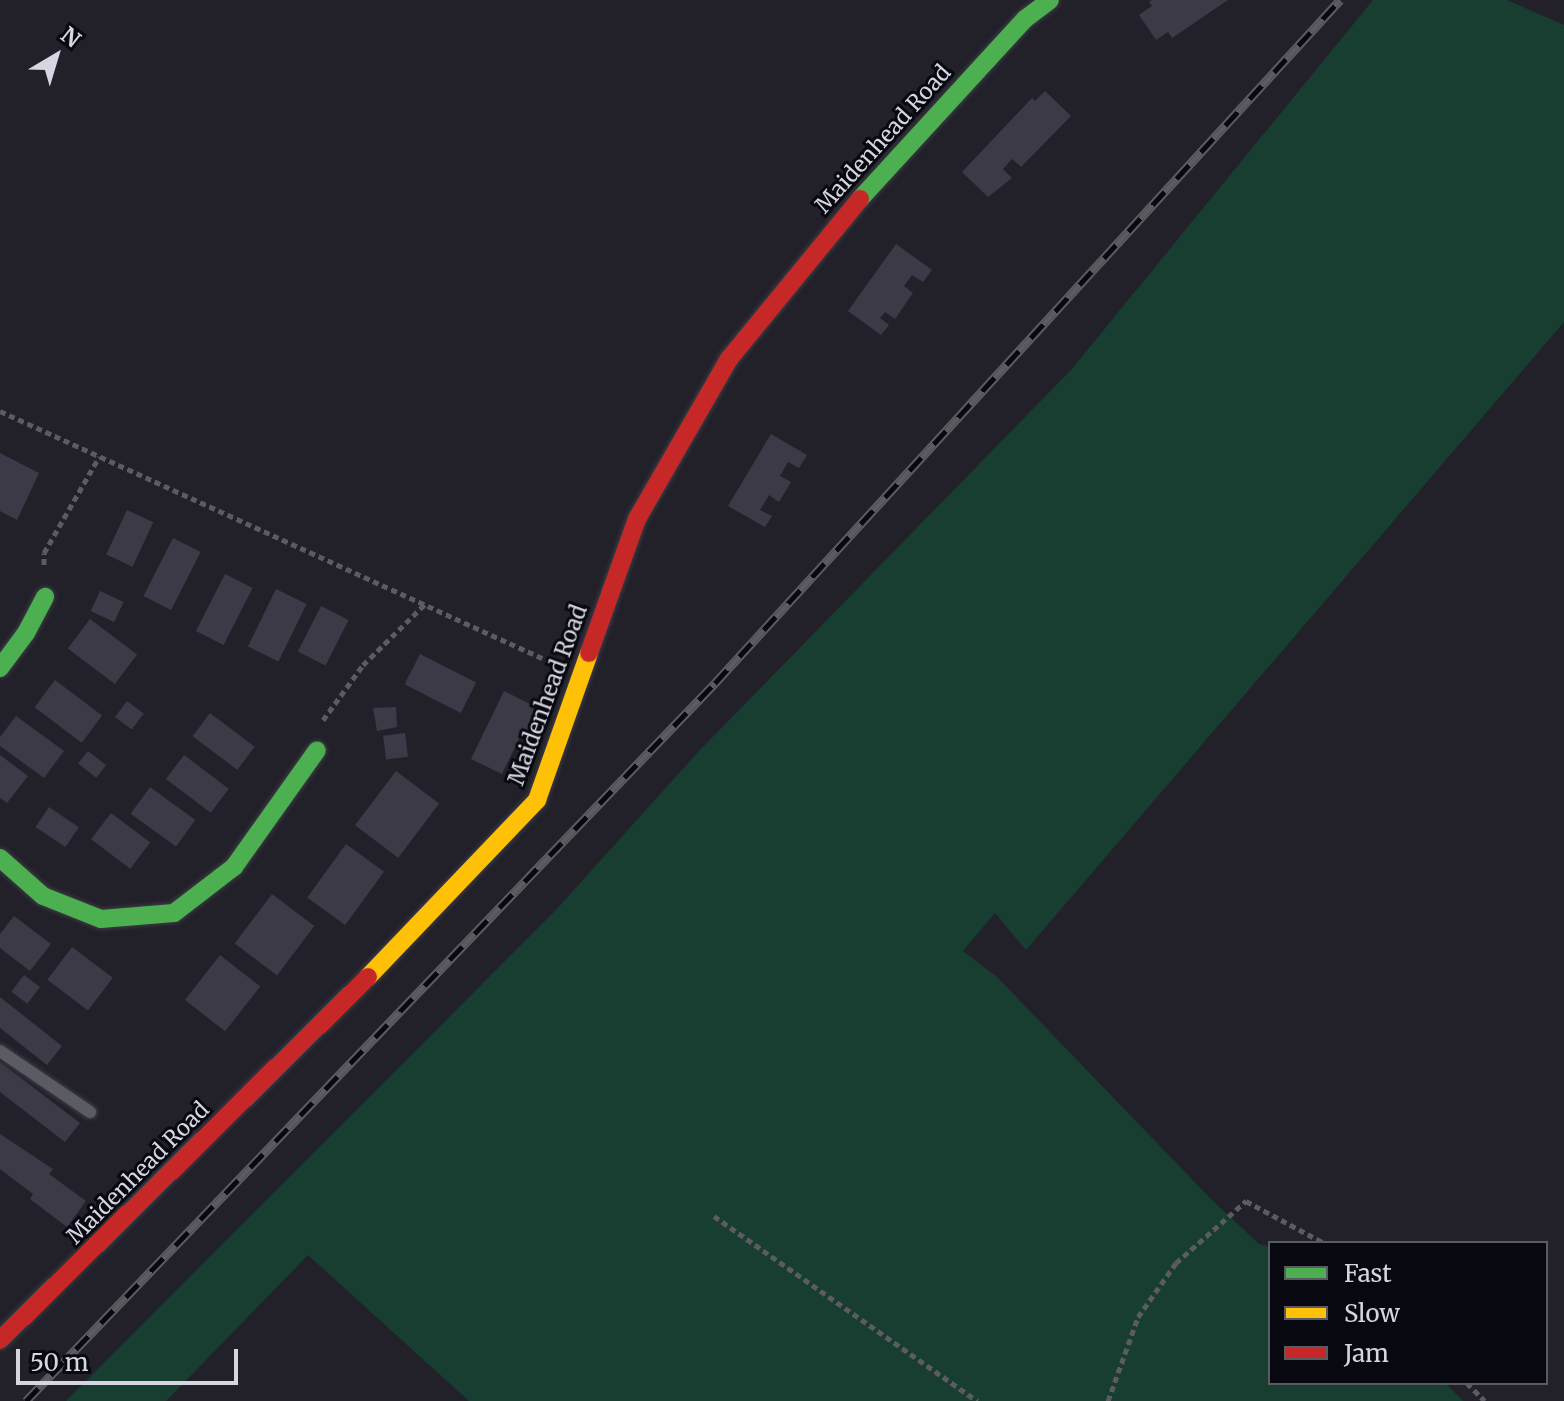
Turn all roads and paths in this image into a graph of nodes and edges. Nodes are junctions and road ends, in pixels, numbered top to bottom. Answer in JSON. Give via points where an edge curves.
{"nodes":[{"id":1,"x":1050,"y":0,"type":"edge"},
{"id":2,"x":0,"y":411,"type":"edge"},
{"id":3,"x":99,"y":457,"type":"junction"},
{"id":4,"x":45,"y":597,"type":"joint"},
{"id":5,"x":425,"y":604,"type":"junction"},
{"id":6,"x":0,"y":668,"type":"edge"},
{"id":7,"x":583,"y":676,"type":"junction"},
{"id":8,"x":317,"y":750,"type":"joint"},
{"id":9,"x":0,"y":858,"type":"edge"},
{"id":10,"x":0,"y":1051,"type":"edge"},
{"id":11,"x":90,"y":1112,"type":"dead end"},
{"id":12,"x":714,"y":1216,"type":"dead end"},
{"id":13,"x":1320,"y":1241,"type":"edge"},
{"id":14,"x":0,"y":1340,"type":"edge"},
{"id":15,"x":1469,"y":1385,"type":"edge"},
{"id":16,"x":977,"y":1401,"type":"edge"},
{"id":17,"x":1108,"y":1401,"type":"edge"},
{"id":18,"x":1485,"y":1401,"type":"edge"}],
"edges":[{"from":1,"to":7,"type":"street","name":"Maidenhead Road","via":[[1025,19],[844,217],[729,359],[637,519]]},
{"from":2,"to":3,"type":"path"},
{"from":3,"to":4,"type":"path","via":[[44,553]]},
{"from":3,"to":5,"type":"path"},
{"from":4,"to":6,"type":"street"},
{"from":5,"to":7,"type":"path"},
{"from":5,"to":8,"type":"path","via":[[363,665],[321,722]]},
{"from":7,"to":14,"type":"street","name":"Maidenhead Road","via":[[537,800],[334,1013]]},
{"from":8,"to":9,"type":"street","via":[[234,867],[174,913],[101,919],[43,896]]},
{"from":10,"to":11,"type":"lane"},
{"from":12,"to":16,"type":"path"},
{"from":13,"to":17,"type":"path","via":[[1246,1201],[1176,1263],[1138,1317]]},
{"from":15,"to":18,"type":"path"}]}
